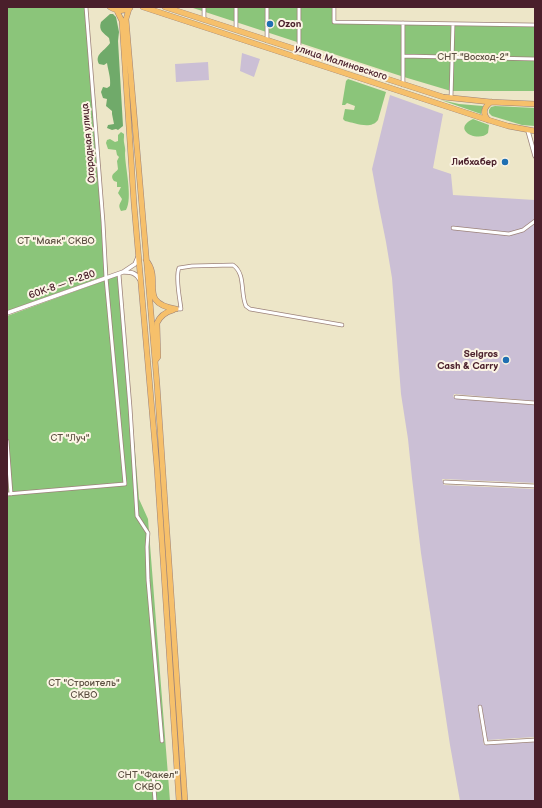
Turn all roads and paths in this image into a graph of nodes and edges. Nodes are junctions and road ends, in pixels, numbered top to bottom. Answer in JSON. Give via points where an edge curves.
{"nodes":[{"id":1,"x":86,"y":7,"type":"edge"},
{"id":2,"x":110,"y":7,"type":"edge"},
{"id":3,"x":143,"y":7,"type":"edge"},
{"id":4,"x":164,"y":7,"type":"edge"},
{"id":5,"x":204,"y":7,"type":"edge"},
{"id":6,"x":236,"y":7,"type":"edge"},
{"id":7,"x":267,"y":7,"type":"edge"},
{"id":8,"x":300,"y":7,"type":"edge"},
{"id":9,"x":334,"y":7,"type":"edge"},
{"id":10,"x":130,"y":8,"type":"edge"},
{"id":11,"x":118,"y":11,"type":"junction"},
{"id":12,"x":204,"y":20,"type":"junction"},
{"id":13,"x":403,"y":23,"type":"junction"},
{"id":14,"x":453,"y":24,"type":"junction"},
{"id":15,"x":535,"y":25,"type":"edge"},
{"id":16,"x":236,"y":30,"type":"junction"},
{"id":17,"x":266,"y":41,"type":"junction"},
{"id":18,"x":299,"y":51,"type":"junction"},
{"id":19,"x":403,"y":56,"type":"junction"},
{"id":20,"x":452,"y":58,"type":"junction"},
{"id":21,"x":535,"y":59,"type":"edge"},
{"id":22,"x":403,"y":85,"type":"junction"},
{"id":23,"x":451,"y":98,"type":"junction"},
{"id":24,"x":491,"y":102,"type":"junction"},
{"id":25,"x":535,"y":104,"type":"edge"},
{"id":26,"x":488,"y":120,"type":"junction"},
{"id":27,"x":528,"y":131,"type":"junction"},
{"id":28,"x":535,"y":131,"type":"edge"},
{"id":29,"x":535,"y":156,"type":"edge"},
{"id":30,"x":141,"y":203,"type":"junction"},
{"id":31,"x":134,"y":204,"type":"junction"},
{"id":32,"x":535,"y":221,"type":"edge"},
{"id":33,"x":453,"y":228,"type":"dead end"},
{"id":34,"x":139,"y":254,"type":"junction"},
{"id":35,"x":146,"y":260,"type":"junction"},
{"id":36,"x":121,"y":273,"type":"junction"},
{"id":37,"x":106,"y":278,"type":"junction"},
{"id":38,"x":142,"y":283,"type":"junction"},
{"id":39,"x":176,"y":309,"type":"junction"},
{"id":40,"x":7,"y":313,"type":"edge"},
{"id":41,"x":342,"y":325,"type":"dead end"},
{"id":42,"x":148,"y":357,"type":"junction"},
{"id":43,"x":154,"y":359,"type":"junction"},
{"id":44,"x":456,"y":397,"type":"dead end"},
{"id":45,"x":535,"y":403,"type":"edge"},
{"id":46,"x":7,"y":441,"type":"edge"},
{"id":47,"x":445,"y":482,"type":"dead end"},
{"id":48,"x":535,"y":486,"type":"edge"},
{"id":49,"x":9,"y":494,"type":"edge"},
{"id":50,"x":480,"y":707,"type":"dead end"},
{"id":51,"x":535,"y":740,"type":"edge"},
{"id":52,"x":162,"y":741,"type":"dead end"},
{"id":53,"x":152,"y":774,"type":"dead end"},
{"id":54,"x":155,"y":801,"type":"edge"},
{"id":55,"x":179,"y":801,"type":"edge"},
{"id":56,"x":185,"y":801,"type":"edge"}],
"edges":[{"from":1,"to":37,"type":"street","name":"Огородная улица"},
{"from":2,"to":11,"type":"highway"},
{"from":3,"to":26,"type":"highway","name":"улица Малиновского"},
{"from":4,"to":12,"type":"highway","name":"улица Малиновского"},
{"from":5,"to":12,"type":"street"},
{"from":6,"to":16,"type":"street"},
{"from":7,"to":17,"type":"street"},
{"from":8,"to":18,"type":"street"},
{"from":9,"to":13,"type":"street","via":[[334,22]]},
{"from":10,"to":11,"type":"highway"},
{"from":10,"to":30,"type":"highway","via":[[126,19]]},
{"from":11,"to":31,"type":"highway","via":[[122,21]]},
{"from":12,"to":16,"type":"highway","name":"улица Малиновского"},
{"from":13,"to":14,"type":"street"},
{"from":13,"to":19,"type":"street"},
{"from":14,"to":15,"type":"street"},
{"from":14,"to":20,"type":"street"},
{"from":16,"to":17,"type":"highway","name":"улица Малиновского"},
{"from":17,"to":18,"type":"highway","name":"улица Малиновского"},
{"from":18,"to":22,"type":"highway","name":"улица Малиновского"},
{"from":19,"to":20,"type":"street"},
{"from":19,"to":22,"type":"street"},
{"from":20,"to":21,"type":"street"},
{"from":20,"to":23,"type":"street"},
{"from":22,"to":23,"type":"highway","name":"улица Малиновского"},
{"from":23,"to":24,"type":"highway","name":"улица Малиновского"},
{"from":24,"to":25,"type":"highway","name":"улица Малиновского"},
{"from":24,"to":26,"type":"highway","via":[[484,110]]},
{"from":26,"to":27,"type":"highway","name":"улица Малиновского"},
{"from":27,"to":28,"type":"highway","name":"улица Малиновского"},
{"from":27,"to":29,"type":"street"},
{"from":30,"to":31,"type":"highway"},
{"from":30,"to":35,"type":"highway"},
{"from":31,"to":34,"type":"highway"},
{"from":32,"to":33,"type":"street","via":[[523,230],[509,234]]},
{"from":34,"to":36,"type":"street","name":"60К-8 — Р-280","via":[[135,264]]},
{"from":34,"to":38,"type":"highway"},
{"from":35,"to":39,"type":"highway","via":[[150,265],[156,302],[165,308]]},
{"from":35,"to":43,"type":"highway"},
{"from":36,"to":37,"type":"street","name":"60К-8 — Р-280"},
{"from":36,"to":38,"type":"street","via":[[132,272]]},
{"from":36,"to":52,"type":"street","via":[[137,516],[148,534],[148,580]]},
{"from":37,"to":40,"type":"street","name":"60К-8 — Р-280"},
{"from":37,"to":49,"type":"street","name":"Огородная улица","via":[[125,484]]},
{"from":38,"to":42,"type":"highway"},
{"from":39,"to":41,"type":"street","via":[[181,309],[177,277],[179,268],[233,265],[239,271],[244,302],[250,309]]},
{"from":39,"to":43,"type":"highway","via":[[164,314],[157,322],[158,357]]},
{"from":42,"to":43,"type":"highway"},
{"from":42,"to":55,"type":"highway"},
{"from":43,"to":56,"type":"highway"},
{"from":44,"to":45,"type":"street"},
{"from":46,"to":49,"type":"street"},
{"from":47,"to":48,"type":"street"},
{"from":50,"to":51,"type":"street","via":[[486,743]]},
{"from":53,"to":54,"type":"street"}]}
